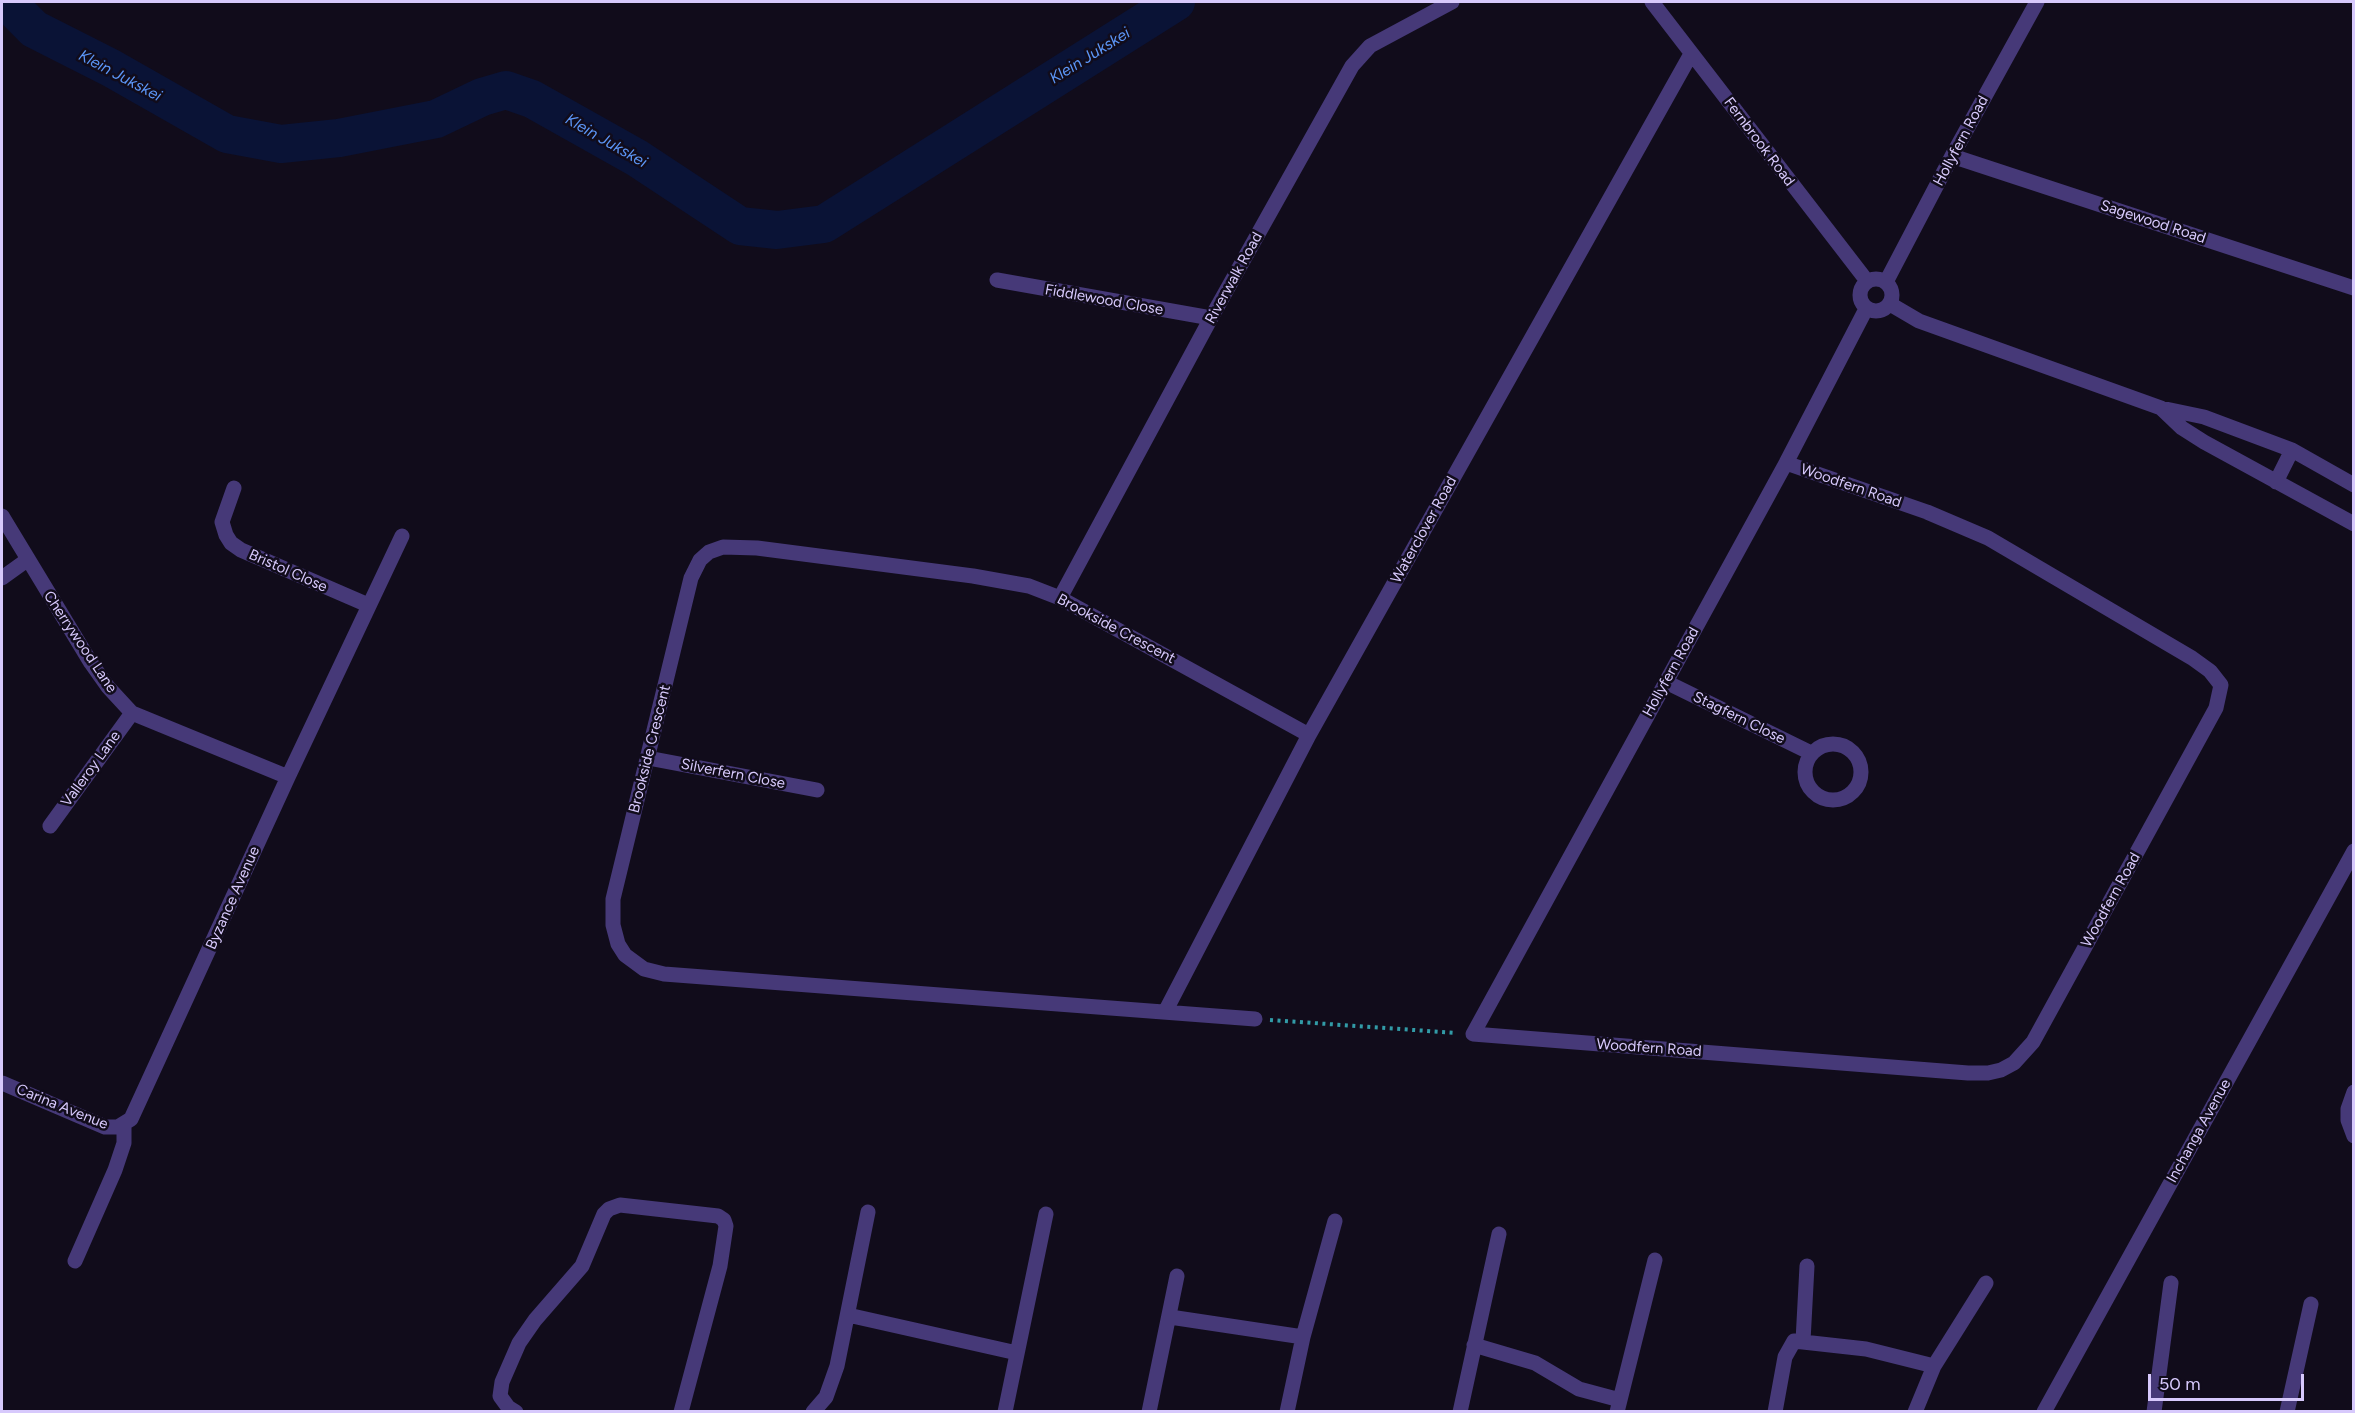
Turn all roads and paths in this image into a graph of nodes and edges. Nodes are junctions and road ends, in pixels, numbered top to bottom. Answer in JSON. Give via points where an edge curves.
{"nodes":[{"id":1,"x":1452,"y":2,"type":"edge"},
{"id":2,"x":1652,"y":2,"type":"edge"},
{"id":3,"x":2037,"y":2,"type":"edge"},
{"id":4,"x":1691,"y":54,"type":"junction"},
{"id":5,"x":1952,"y":156,"type":"junction"},
{"id":6,"x":997,"y":280,"type":"dead end"},
{"id":7,"x":1867,"y":281,"type":"junction"},
{"id":8,"x":1886,"y":282,"type":"junction"},
{"id":9,"x":2354,"y":288,"type":"edge"},
{"id":10,"x":1890,"y":304,"type":"junction"},
{"id":11,"x":1866,"y":309,"type":"junction"},
{"id":12,"x":1211,"y":318,"type":"junction"},
{"id":13,"x":2161,"y":408,"type":"junction"},
{"id":14,"x":2292,"y":450,"type":"junction"},
{"id":15,"x":1786,"y":463,"type":"junction"},
{"id":16,"x":2276,"y":482,"type":"junction"},
{"id":17,"x":2354,"y":485,"type":"edge"},
{"id":18,"x":234,"y":488,"type":"dead end"},
{"id":19,"x":2,"y":516,"type":"edge"},
{"id":20,"x":2354,"y":524,"type":"edge"},
{"id":21,"x":402,"y":536,"type":"dead end"},
{"id":22,"x":27,"y":560,"type":"junction"},
{"id":23,"x":2,"y":578,"type":"edge"},
{"id":24,"x":1060,"y":598,"type":"junction"},
{"id":25,"x":368,"y":605,"type":"junction"},
{"id":26,"x":1666,"y":682,"type":"junction"},
{"id":27,"x":132,"y":712,"type":"junction"},
{"id":28,"x":1309,"y":735,"type":"junction"},
{"id":29,"x":1811,"y":753,"type":"dead end"},
{"id":30,"x":648,"y":758,"type":"junction"},
{"id":31,"x":288,"y":777,"type":"junction"},
{"id":32,"x":817,"y":790,"type":"dead end"},
{"id":33,"x":50,"y":826,"type":"dead end"},
{"id":34,"x":2352,"y":857,"type":"edge"},
{"id":35,"x":1165,"y":1012,"type":"junction"},
{"id":36,"x":1255,"y":1019,"type":"joint"},
{"id":37,"x":1473,"y":1034,"type":"junction"},
{"id":38,"x":2,"y":1083,"type":"edge"},
{"id":39,"x":2354,"y":1092,"type":"edge"},
{"id":40,"x":123,"y":1125,"type":"junction"},
{"id":41,"x":2354,"y":1136,"type":"edge"},
{"id":42,"x":868,"y":1212,"type":"dead end"},
{"id":43,"x":1046,"y":1214,"type":"dead end"},
{"id":44,"x":1335,"y":1221,"type":"dead end"},
{"id":45,"x":1499,"y":1234,"type":"dead end"},
{"id":46,"x":1655,"y":1260,"type":"dead end"},
{"id":47,"x":75,"y":1261,"type":"dead end"},
{"id":48,"x":1807,"y":1266,"type":"dead end"},
{"id":49,"x":1177,"y":1276,"type":"dead end"},
{"id":50,"x":1986,"y":1283,"type":"dead end"},
{"id":51,"x":2171,"y":1283,"type":"dead end"},
{"id":52,"x":2311,"y":1304,"type":"dead end"},
{"id":53,"x":848,"y":1315,"type":"junction"},
{"id":54,"x":1170,"y":1317,"type":"junction"},
{"id":55,"x":1303,"y":1337,"type":"junction"},
{"id":56,"x":1803,"y":1341,"type":"junction"},
{"id":57,"x":1474,"y":1346,"type":"junction"},
{"id":58,"x":1017,"y":1353,"type":"junction"},
{"id":59,"x":1934,"y":1366,"type":"junction"},
{"id":60,"x":1618,"y":1406,"type":"edge"},
{"id":61,"x":516,"y":1412,"type":"edge"},
{"id":62,"x":681,"y":1412,"type":"edge"},
{"id":63,"x":813,"y":1412,"type":"edge"},
{"id":64,"x":1005,"y":1412,"type":"edge"},
{"id":65,"x":1149,"y":1412,"type":"edge"},
{"id":66,"x":1287,"y":1412,"type":"edge"},
{"id":67,"x":1460,"y":1412,"type":"edge"},
{"id":68,"x":1775,"y":1412,"type":"edge"},
{"id":69,"x":1915,"y":1412,"type":"edge"},
{"id":70,"x":2044,"y":1412,"type":"edge"},
{"id":71,"x":2154,"y":1412,"type":"edge"},
{"id":72,"x":2287,"y":1412,"type":"edge"}],
"edges":[{"from":1,"to":12,"type":"street","name":"Riverwalk Road","via":[[1370,46],[1360,56]]},
{"from":2,"to":4,"type":"street","name":"Fernbrook Road"},
{"from":3,"to":5,"type":"street","name":"Hollyfern Road"},
{"from":4,"to":7,"type":"street","name":"Fernbrook Road"},
{"from":4,"to":28,"type":"street","name":"Waterclover Road"},
{"from":5,"to":8,"type":"street","name":"Hollyfern Road"},
{"from":5,"to":9,"type":"street","name":"Sagewood Road"},
{"from":6,"to":12,"type":"street","name":"Fiddlewood Close"},
{"from":7,"to":8,"type":"street"},
{"from":7,"to":11,"type":"street","via":[[1859,297]]},
{"from":8,"to":10,"type":"street","via":[[1892,290]]},
{"from":10,"to":11,"type":"street","via":[[1879,311]]},
{"from":10,"to":13,"type":"street","via":[[1919,321]]},
{"from":11,"to":15,"type":"street","name":"Hollyfern Road"},
{"from":12,"to":24,"type":"street","name":"Riverwalk Road"},
{"from":13,"to":14,"type":"street","via":[[2204,417]]},
{"from":13,"to":16,"type":"street","via":[[2182,428]]},
{"from":14,"to":16,"type":"street"},
{"from":14,"to":17,"type":"street"},
{"from":15,"to":26,"type":"street","name":"Hollyfern Road"},
{"from":15,"to":37,"type":"street","name":"Woodfern Road","via":[[1927,512],[1988,538],[2192,658],[2221,685],[2216,708],[2033,1042],[2014,1063],[2001,1070],[1968,1073]]},
{"from":16,"to":20,"type":"street"},
{"from":18,"to":25,"type":"street","name":"Bristol Close","via":[[222,522],[231,543]]},
{"from":19,"to":22,"type":"street","name":"Cherrywood Lane"},
{"from":21,"to":25,"type":"street","name":"Byzance Avenue"},
{"from":22,"to":23,"type":"street"},
{"from":22,"to":27,"type":"street","name":"Cherrywood Lane","via":[[108,687]]},
{"from":24,"to":28,"type":"street","name":"Brookside Crescent"},
{"from":24,"to":30,"type":"street","name":"Brookside Crescent","via":[[1029,586],[993,579],[757,548],[716,548],[700,560],[691,578]]},
{"from":25,"to":31,"type":"street","name":"Byzance Avenue"},
{"from":26,"to":29,"type":"street","name":"Stagfern Close"},
{"from":26,"to":37,"type":"street","name":"Hollyfern Road"},
{"from":27,"to":31,"type":"street","name":"Cherrywood Lane"},
{"from":27,"to":33,"type":"street","name":"Valleroy Lane"},
{"from":28,"to":35,"type":"street","name":"Waterclover Road"},
{"from":30,"to":32,"type":"street","name":"Silverfern Close"},
{"from":30,"to":35,"type":"street","name":"Brookside Crescent","via":[[612,914],[618,944],[630,960],[644,969],[699,978]]},
{"from":31,"to":40,"type":"street","name":"Byzance Avenue","via":[[135,1114]]},
{"from":34,"to":70,"type":"street","name":"Inchanga Avenue"},
{"from":35,"to":36,"type":"street","name":"Brookside Crescent"},
{"from":36,"to":37,"type":"path"},
{"from":38,"to":40,"type":"street","name":"Carina Avenue","via":[[105,1127]]},
{"from":39,"to":41,"type":"street","via":[[2348,1109]]},
{"from":40,"to":47,"type":"street","via":[[124,1143],[115,1170]]},
{"from":42,"to":53,"type":"street"},
{"from":43,"to":58,"type":"street"},
{"from":44,"to":55,"type":"street"},
{"from":45,"to":57,"type":"street"},
{"from":46,"to":60,"type":"street"},
{"from":48,"to":56,"type":"street"},
{"from":49,"to":54,"type":"street"},
{"from":50,"to":59,"type":"street"},
{"from":51,"to":71,"type":"street"},
{"from":52,"to":72,"type":"street"},
{"from":53,"to":58,"type":"street"},
{"from":53,"to":63,"type":"street","via":[[832,1384]]},
{"from":54,"to":55,"type":"street"},
{"from":54,"to":65,"type":"street"},
{"from":55,"to":66,"type":"street"},
{"from":56,"to":59,"type":"street","via":[[1887,1353]]},
{"from":56,"to":68,"type":"street","via":[[1794,1341],[1787,1350]]},
{"from":57,"to":60,"type":"street","via":[[1528,1360]]},
{"from":57,"to":67,"type":"street"},
{"from":58,"to":64,"type":"street"},
{"from":59,"to":69,"type":"street"},
{"from":61,"to":62,"type":"street","via":[[501,1396],[501,1382],[519,1343],[575,1277],[604,1214],[620,1205],[718,1216],[726,1226],[720,1266]]}]}
